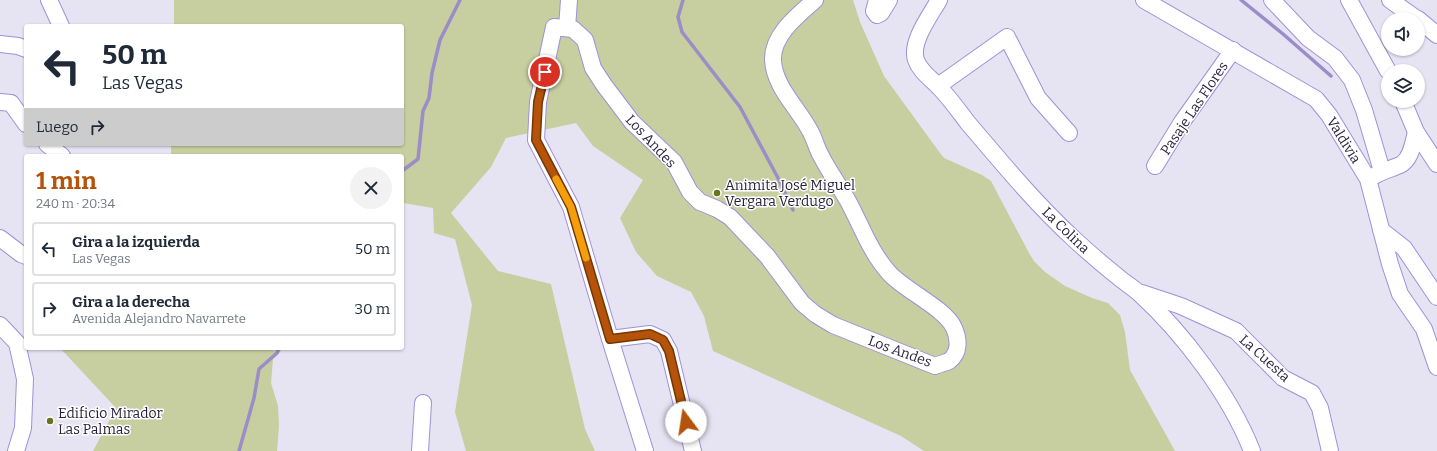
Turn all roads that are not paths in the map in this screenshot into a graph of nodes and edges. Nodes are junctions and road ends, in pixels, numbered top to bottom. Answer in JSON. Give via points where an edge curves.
{"nodes":[{"id":1,"x":49,"y":0,"type":"edge"},
{"id":2,"x":569,"y":0,"type":"edge"},
{"id":3,"x":815,"y":0,"type":"edge"},
{"id":4,"x":877,"y":0,"type":"edge"},
{"id":5,"x":889,"y":0,"type":"edge"},
{"id":6,"x":939,"y":0,"type":"edge"},
{"id":7,"x":1144,"y":0,"type":"edge"},
{"id":8,"x":1272,"y":0,"type":"edge"},
{"id":9,"x":1349,"y":0,"type":"edge"},
{"id":10,"x":1390,"y":0,"type":"edge"},
{"id":11,"x":1408,"y":12,"type":"edge"},
{"id":12,"x":61,"y":24,"type":"edge"},
{"id":13,"x":1425,"y":25,"type":"edge"},
{"id":14,"x":561,"y":27,"type":"junction"},
{"id":15,"x":1437,"y":35,"type":"edge"},
{"id":16,"x":0,"y":44,"type":"edge"},
{"id":17,"x":24,"y":48,"type":"edge"},
{"id":18,"x":1233,"y":50,"type":"junction"},
{"id":19,"x":1384,"y":64,"type":"edge"},
{"id":20,"x":938,"y":86,"type":"junction"},
{"id":21,"x":0,"y":102,"type":"edge"},
{"id":22,"x":1406,"y":108,"type":"edge"},
{"id":23,"x":24,"y":121,"type":"edge"},
{"id":24,"x":1416,"y":132,"type":"junction"},
{"id":25,"x":1069,"y":133,"type":"dead end"},
{"id":26,"x":50,"y":146,"type":"edge"},
{"id":27,"x":60,"y":154,"type":"edge"},
{"id":28,"x":1437,"y":164,"type":"edge"},
{"id":29,"x":1155,"y":166,"type":"dead end"},
{"id":30,"x":1382,"y":171,"type":"junction"},
{"id":31,"x":1368,"y":179,"type":"junction"},
{"id":32,"x":1381,"y":230,"type":"junction"},
{"id":33,"x":0,"y":238,"type":"edge"},
{"id":34,"x":24,"y":255,"type":"edge"},
{"id":35,"x":1138,"y":292,"type":"junction"},
{"id":36,"x":1437,"y":297,"type":"edge"},
{"id":37,"x":0,"y":325,"type":"edge"},
{"id":38,"x":610,"y":339,"type":"junction"},
{"id":39,"x":1437,"y":367,"type":"edge"},
{"id":40,"x":423,"y":403,"type":"dead end"},
{"id":41,"x":16,"y":451,"type":"edge"},
{"id":42,"x":420,"y":451,"type":"edge"},
{"id":43,"x":645,"y":451,"type":"edge"},
{"id":44,"x":693,"y":451,"type":"edge"},
{"id":45,"x":1252,"y":451,"type":"edge"},
{"id":46,"x":1330,"y":451,"type":"edge"}],
"edges":[{"from":1,"to":12,"type":"street"},
{"from":2,"to":14,"type":"street"},
{"from":3,"to":14,"type":"street","name":"Los Andes","via":[[783,32],[776,43],[773,59],[775,74],[810,130],[820,154],[881,264],[895,279],[944,314],[954,327],[959,342],[956,352],[949,361],[934,366],[832,325],[802,303],[767,256],[730,217],[700,202],[690,192],[674,162],[632,122],[604,85],[593,68],[585,40],[573,28]]},
{"from":4,"to":5,"type":"street","via":[[874,11],[877,14],[881,13]]},
{"from":6,"to":20,"type":"street","name":"La Colina","via":[[919,35],[915,48],[916,60],[923,72]]},
{"from":7,"to":18,"type":"street","name":"Valdivia"},
{"from":8,"to":30,"type":"street","via":[[1308,38],[1335,58],[1352,80],[1364,110]]},
{"from":9,"to":19,"type":"street"},
{"from":10,"to":11,"type":"street"},
{"from":13,"to":15,"type":"street"},
{"from":14,"to":38,"type":"street","via":[[538,102],[536,140],[571,207]]},
{"from":16,"to":17,"type":"street"},
{"from":18,"to":29,"type":"street","name":"Pasaje Las Flores","via":[[1182,122]]},
{"from":18,"to":31,"type":"street","name":"Valdivia","via":[[1316,98]]},
{"from":20,"to":25,"type":"street","via":[[1007,38],[1038,98]]},
{"from":20,"to":35,"type":"street","name":"La Colina","via":[[1009,172],[1052,218],[1095,258]]},
{"from":21,"to":23,"type":"street","via":[[11,103]]},
{"from":22,"to":24,"type":"street"},
{"from":24,"to":28,"type":"street"},
{"from":24,"to":30,"type":"street","via":[[1410,154],[1401,164]]},
{"from":26,"to":27,"type":"street"},
{"from":30,"to":31,"type":"street"},
{"from":31,"to":32,"type":"street","name":"Valdivia"},
{"from":32,"to":36,"type":"street","via":[[1404,248]]},
{"from":32,"to":39,"type":"street","name":"Valdivia","via":[[1400,294],[1424,329]]},
{"from":33,"to":34,"type":"street"},
{"from":35,"to":45,"type":"street","name":"La Colina","via":[[1179,335],[1214,382],[1245,432]]},
{"from":35,"to":46,"type":"street","name":"La Cuesta","via":[[1181,306],[1236,331],[1283,378],[1312,393],[1320,408]]},
{"from":37,"to":41,"type":"street","via":[[17,343],[25,379],[23,428]]},
{"from":38,"to":43,"type":"street"},
{"from":38,"to":44,"type":"street","via":[[650,334],[663,340],[669,351]]},
{"from":40,"to":42,"type":"street"}]}
